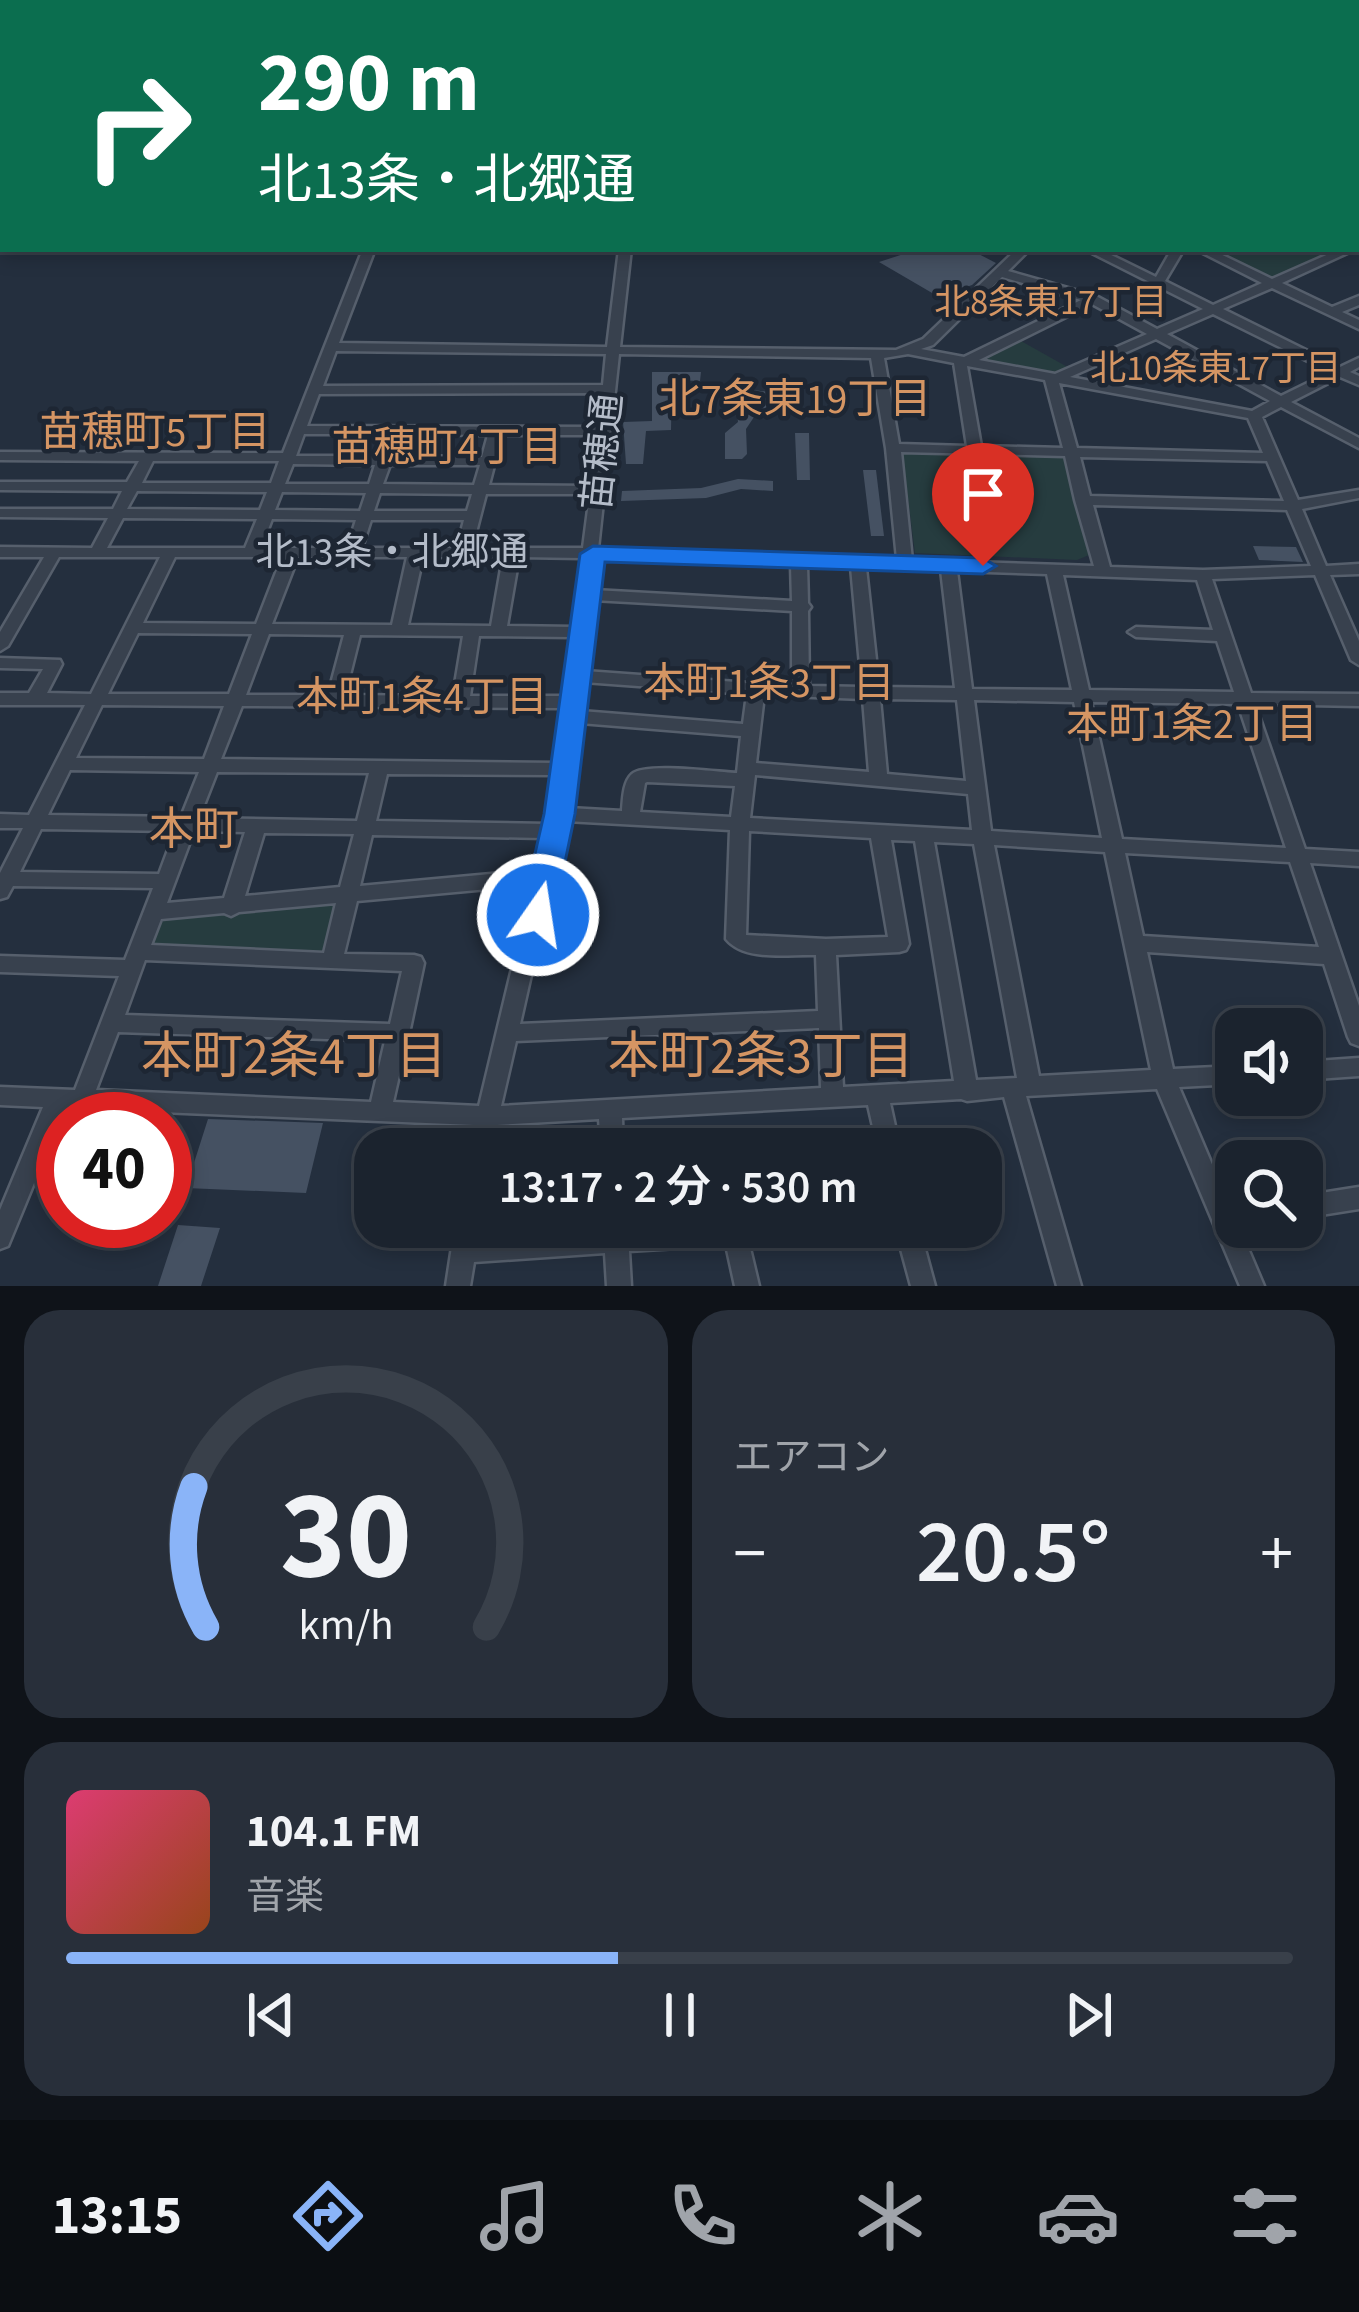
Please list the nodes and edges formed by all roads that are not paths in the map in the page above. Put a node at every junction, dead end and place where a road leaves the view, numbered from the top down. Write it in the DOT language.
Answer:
graph roads {
  1 [pos="368,252"];
  2 [pos="625,252"];
  3 [pos="1021,252"];
  4 [pos="1099,252"];
  5 [pos="1140,252"];
  6 [pos="1176,252"];
  7 [pos="1207,252"];
  8 [pos="1343,252"];
  9 [pos="1122,260"];
  10 [pos="1003,273"];
  11 [pos="1160,279"];
  12 [pos="1272,283"];
  13 [pos="1092,299"];
  14 [pos="1359,300"];
  15 [pos="1216,308"];
  16 [pos="1333,312"];
  17 [pos="1359,325"];
  18 [pos="1157,334"];
  19 [pos="332,347"];
  20 [pos="614,349"];
  21 [pos="910,351"];
  22 [pos="877,356"];
  23 [pos="1359,362"];
  24 [pos="959,364"];
  25 [pos="1340,372"];
  26 [pos="1052,380"];
  27 [pos="1359,381"];
  28 [pos="608,389"];
  29 [pos="316,391"];
  30 [pos="1281,401"];
  31 [pos="1254,415"];
  32 [pos="301,430"];
  33 [pos="394,431"];
  34 [pos="496,431"];
  35 [pos="604,431"];
  36 [pos="1359,444"];
  37 [pos="893,448"];
  38 [pos="975,450"];
  39 [pos="1070,451"];
  40 [pos="0,456"];
  41 [pos="148,457"];
  42 [pos="1273,457"];
  43 [pos="288,458"];
  44 [pos="385,460"];
  45 [pos="488,461"];
  46 [pos="0,486"];
  47 [pos="130,486"];
  48 [pos="278,487"];
  49 [pos="374,487"];
  50 [pos="481,488"];
  51 [pos="598,490"];
  52 [pos="1359,494"];
  53 [pos="1082,500"];
  54 [pos="1292,506"];
  55 [pos="0,513"];
  56 [pos="114,514"];
  57 [pos="267,515"];
  58 [pos="364,515"];
  59 [pos="472,516"];
  60 [pos="0,552"];
  61 [pos="54,552"];
  62 [pos="97,552"];
  63 [pos="170,552"];
  64 [pos="292,552"];
  65 [pos="353,552"];
  66 [pos="251,553"];
  67 [pos="416,553"];
  68 [pos="463,553"];
  69 [pos="512,553"];
  70 [pos="593,554"];
  71 [pos="799,560"];
  72 [pos="858,562"];
  73 [pos="904,562"];
  74 [pos="948,565"];
  75 [pos="1054,568"];
  76 [pos="1359,569"];
  77 [pos="1103,570"];
  78 [pos="1203,574"];
  79 [pos="1322,574"];
  80 [pos="588,595"];
  81 [pos="803,607"];
  82 [pos="131,628"];
  83 [pos="261,630"];
  84 [pos="353,631"];
  85 [pos="399,631"];
  86 [pos="472,632"];
  87 [pos="498,632"];
  88 [pos="583,632"];
  89 [pos="1136,632"];
  90 [pos="1225,636"];
  91 [pos="2,641"];
  92 [pos="1358,657"];
  93 [pos="0,663"];
  94 [pos="577,676"];
  95 [pos="756,687"];
  96 [pos="801,692"];
  97 [pos="870,694"];
  98 [pos="964,695"];
  99 [pos="1084,697"];
  100 [pos="0,699"];
  101 [pos="35,699"];
  102 [pos="1248,699"];
  103 [pos="94,700"];
  104 [pos="1359,700"];
  105 [pos="234,701"];
  106 [pos="335,701"];
  107 [pos="460,702"];
  108 [pos="573,709"];
  109 [pos="752,731"];
  110 [pos="64,764"];
  111 [pos="210,766"];
  112 [pos="380,767"];
  113 [pos="565,769"];
  114 [pos="745,774"];
  115 [pos="879,780"];
  116 [pos="977,788"];
  117 [pos="631,816"];
  118 [pos="0,820"];
  119 [pos="36,821"];
  120 [pos="558,822"];
  121 [pos="740,822"];
  122 [pos="187,826"];
  123 [pos="256,828"];
  124 [pos="365,830"];
  125 [pos="880,832"];
  126 [pos="924,836"];
  127 [pos="983,840"];
  128 [pos="1116,848"];
  129 [pos="1298,859"];
  130 [pos="1359,859"];
  131 [pos="548,876"];
  132 [pos="165,881"];
  133 [pos="3,886"];
  134 [pos="348,898"];
  135 [pos="231,908"];
  136 [pos="154,911"];
  137 [pos="1136,943"];
  138 [pos="826,947"];
  139 [pos="1332,956"];
  140 [pos="135,960"];
  141 [pos="332,962"];
  142 [pos="0,964"];
  143 [pos="829,1019"];
  144 [pos="112,1024"];
  145 [pos="401,1033"];
  146 [pos="508,1034"];
  147 [pos="1359,1037"];
  148 [pos="1359,1067"];
  149 [pos="1323,1070"];
  150 [pos="1215,1076"];
  151 [pos="1164,1079"];
  152 [pos="1022,1088"];
  153 [pos="74,1092"];
  154 [pos="967,1092"];
  155 [pos="876,1094"];
  156 [pos="0,1096"];
  157 [pos="832,1096"];
  158 [pos="36,1098"];
  159 [pos="192,1104"];
  160 [pos="610,1108"];
  161 [pos="380,1112"];
  162 [pos="488,1116"];
  163 [pos="485,1128"];
  164 [pos="611,1128"];
  165 [pos="884,1128"];
  166 [pos="36,1167"];
  167 [pos="1215,1187"];
  168 [pos="1359,1198"];
  169 [pos="1323,1204"];
  170 [pos="0,1238"];
  171 [pos="464,1248"];
  172 [pos="617,1248"];
  173 [pos="738,1248"];
  174 [pos="913,1248"];
  175 [pos="1240,1248"];
  176 [pos="458,1286"];
  177 [pos="619,1286"];
  178 [pos="747,1286"];
  179 [pos="923,1286"];
  180 [pos="1069,1286"];
  181 [pos="1252,1286"];
  1 -- 19 [label="street"];
  2 -- 20 [label="street, 苗穂通"];
  3 -- 10 [label="street"];
  4 -- 9 [label="street"];
  5 -- 9 [label="street"];
  6 -- 11 [label="street"];
  7 -- 12 [label="street"];
  8 -- 12 [label="street"];
  9 -- 11 [label="street"];
  10 -- 13 [label="street"];
  10 -- 21 [label="street"];
  11 -- 15 [label="street"];
  12 -- 15 [label="street"];
  12 -- 16 [label="street"];
  13 -- 18 [label="street"];
  13 -- 24 [label="street"];
  14 -- 16 [label="street"];
  15 -- 18 [label="street"];
  15 -- 25 [label="street"];
  16 -- 17 [label="street"];
  18 -- 26 [label="street"];
  18 -- 30 [label="street"];
  19 -- 20 [label="street"];
  19 -- 29 [label="street"];
  20 -- 22 [label="street"];
  20 -- 28 [label="street, 苗穂通"];
  21 -- 22 [label="street"];
  21 -- 24 [label="street"];
  22 -- 37 [label="street"];
  23 -- 25 [label="street"];
  24 -- 26 [label="street"];
  24 -- 38 [label="street"];
  25 -- 27 [label="street"];
  25 -- 30 [label="street"];
  26 -- 31 [label="street"];
  26 -- 39 [label="street"];
  28 -- 29 [label="street"];
  28 -- 35 [label="street, 苗穂通"];
  29 -- 32 [label="street"];
  30 -- 31 [label="street"];
  30 -- 36 [label="street"];
  31 -- 42 [label="street"];
  32 -- 33 [label="street"];
  32 -- 43 [label="street"];
  33 -- 34 [label="street"];
  33 -- 44 [label="street"];
  34 -- 35 [label="street"];
  34 -- 45 [label="street"];
  35 -- 51 [label="street, 苗穂通"];
  37 -- 38 [label="street"];
  37 -- 73 [label="street"];
  38 -- 39 [label="street"];
  39 -- 42 [label="street"];
  39 -- 53 [label="street"];
  40 -- 41 [label="street"];
  41 -- 43 [label="street"];
  41 -- 47 [label="street"];
  42 -- 54 [label="street"];
  43 -- 44 [label="street"];
  43 -- 48 [label="street"];
  44 -- 45 [label="street"];
  44 -- 49 [label="street"];
  45 -- 50 [label="street"];
  46 -- 47 [label="street"];
  47 -- 48 [label="street"];
  47 -- 56 [label="street"];
  48 -- 49 [label="street"];
  48 -- 57 [label="street"];
  49 -- 50 [label="street"];
  49 -- 58 [label="street"];
  50 -- 51 [label="street"];
  50 -- 59 [label="street"];
  51 -- 70 [label="street, 苗穂通"];
  52 -- 54 [label="street"];
  53 -- 54 [label="street"];
  53 -- 77 [label="street"];
  54 -- 79 [label="street"];
  55 -- 56 [label="street"];
  56 -- 57 [label="street"];
  56 -- 62 [label="street"];
  57 -- 58 [label="street"];
  57 -- 66 [label="street"];
  58 -- 59 [label="street"];
  58 -- 65 [label="street"];
  59 -- 68 [label="street"];
  60 -- 61 [label="street, 北13条・北郷通"];
  61 -- 62 [label="street, 北13条・北郷通"];
  61 -- 91 [label="street"];
  62 -- 63 [label="street, 北13条・北郷通"];
  63 -- 66 [label="street, 北13条・北郷通"];
  63 -- 82 [label="street"];
  64 -- 65 [label="street, 北13条・北郷通"];
  64 -- 66 [label="street, 北13条・北郷通"];
  64 -- 83 [label="street"];
  65 -- 67 [label="street, 北13条・北郷通"];
  67 -- 68 [label="street, 北13条・北郷通"];
  67 -- 85 [label="street"];
  68 -- 69 [label="street, 北13条・北郷通"];
  69 -- 70 [label="street, 北13条・北郷通"];
  69 -- 87 [label="street"];
  70 -- 71 [label="street, 北13条・北郷通"];
  70 -- 80 [label="street, 苗穂通"];
  71 -- 72 [label="street, 北13条・北郷通"];
  71 -- 81 [label="street"];
  72 -- 73 [label="street, 北13条・北郷通"];
  72 -- 97 [label="street"];
  73 -- 74 [label="street, 北13条・北郷通"];
  74 -- 75 [label="street, 北13条・北郷通"];
  74 -- 98 [label="street"];
  75 -- 77 [label="street, 北13条・北郷通"];
  75 -- 99 [label="street"];
  76 -- 79 [label="street, 北13条・北郷通"];
  77 -- 78 [label="street, 北13条・北郷通"];
  78 -- 79 [label="street, 北13条・北郷通"];
  78 -- 90 [label="street"];
  79 -- 92 [label="street"];
  80 -- 81 [label="street"];
  80 -- 88 [label="street, 苗穂通"];
  81 -- 96 [label="street"];
  82 -- 83 [label="street"];
  82 -- 103 [label="street"];
  83 -- 84 [label="street"];
  83 -- 105 [label="street"];
  84 -- 85 [label="street"];
  84 -- 106 [label="street"];
  85 -- 86 [label="street"];
  86 -- 87 [label="street"];
  86 -- 107 [label="street"];
  87 -- 88 [label="street"];
  88 -- 94 [label="street, 苗穂通"];
  89 -- 90 [label="street"];
  90 -- 102 [label="street"];
  93 -- 101 [label="street"];
  94 -- 95 [label="street"];
  94 -- 108 [label="street, 苗穂通"];
  95 -- 96 [label="street"];
  95 -- 109 [label="street"];
  96 -- 97 [label="street"];
  97 -- 98 [label="street"];
  97 -- 115 [label="street"];
  98 -- 99 [label="street"];
  98 -- 116 [label="street"];
  99 -- 102 [label="street"];
  99 -- 128 [label="street"];
  100 -- 101 [label="street"];
  101 -- 103 [label="street"];
  102 -- 104 [label="street"];
  102 -- 129 [label="street"];
  103 -- 105 [label="street"];
  103 -- 110 [label="street"];
  105 -- 106 [label="street"];
  105 -- 111 [label="street"];
  106 -- 107 [label="street"];
  107 -- 108 [label="street"];
  108 -- 109 [label="street"];
  108 -- 113 [label="street, 苗穂通"];
  109 -- 114 [label="street"];
  110 -- 111 [label="street"];
  110 -- 119 [label="street"];
  111 -- 112 [label="street"];
  111 -- 122 [label="street"];
  112 -- 113 [label="street"];
  112 -- 124 [label="street"];
  113 -- 120 [label="street, 苗穂通"];
  114 -- 115 [label="street"];
  114 -- 117 [label="street"];
  114 -- 121 [label="street"];
  115 -- 116 [label="street"];
  116 -- 127 [label="street"];
  117 -- 120 [label="street"];
  117 -- 121 [label="street"];
  118 -- 119 [label="street"];
  119 -- 122 [label="street"];
  119 -- 133 [label="street"];
  120 -- 124 [label="street"];
  120 -- 131 [label="street, 苗穂通"];
  121 -- 125 [label="street"];
  121 -- 138 [label="street"];
  122 -- 123 [label="street"];
  122 -- 132 [label="street"];
  123 -- 124 [label="street"];
  123 -- 135 [label="street"];
  124 -- 134 [label="street"];
  125 -- 126 [label="street"];
  125 -- 138 [label="street"];
  126 -- 127 [label="street"];
  126 -- 154 [label="street"];
  127 -- 128 [label="street"];
  127 -- 152 [label="street"];
  128 -- 129 [label="street"];
  128 -- 137 [label="street"];
  129 -- 130 [label="street"];
  129 -- 139 [label="street"];
  131 -- 134 [label="street"];
  131 -- 146 [label="street, 苗穂通"];
  132 -- 133 [label="street"];
  132 -- 136 [label="street"];
  134 -- 135 [label="street"];
  134 -- 141 [label="street"];
  135 -- 136 [label="street"];
  136 -- 140 [label="street"];
  137 -- 139 [label="street"];
  137 -- 151 [label="street"];
  138 -- 143 [label="street"];
  139 -- 147 [label="street"];
  140 -- 141 [label="street"];
  140 -- 142 [label="street"];
  140 -- 144 [label="street"];
  141 -- 145 [label="street"];
  143 -- 146 [label="street"];
  143 -- 157 [label="street"];
  144 -- 145 [label="street"];
  144 -- 153 [label="street"];
  145 -- 161 [label="street"];
  146 -- 162 [label="street, 苗穂通"];
  148 -- 149 [label="street"];
  150 -- 151 [label="street"];
  151 -- 152 [label="street"];
  151 -- 167 [label="street"];
  152 -- 154 [label="street"];
  152 -- 180 [label="street"];
  154 -- 155 [label="street"];
  155 -- 157 [label="street"];
  155 -- 165 [label="street"];
  156 -- 158 [label="street"];
  157 -- 160 [label="street"];
  159 -- 161 [label="street"];
  160 -- 162 [label="street"];
  160 -- 164 [label="street"];
  161 -- 162 [label="street"];
  162 -- 163 [label="street, 苗穂通"];
  166 -- 170 [label="street"];
  168 -- 169 [label="street"];
  171 -- 176 [label="street"];
  172 -- 177 [label="street"];
  173 -- 178 [label="street"];
  174 -- 179 [label="street"];
  175 -- 181 [label="street"];
}
